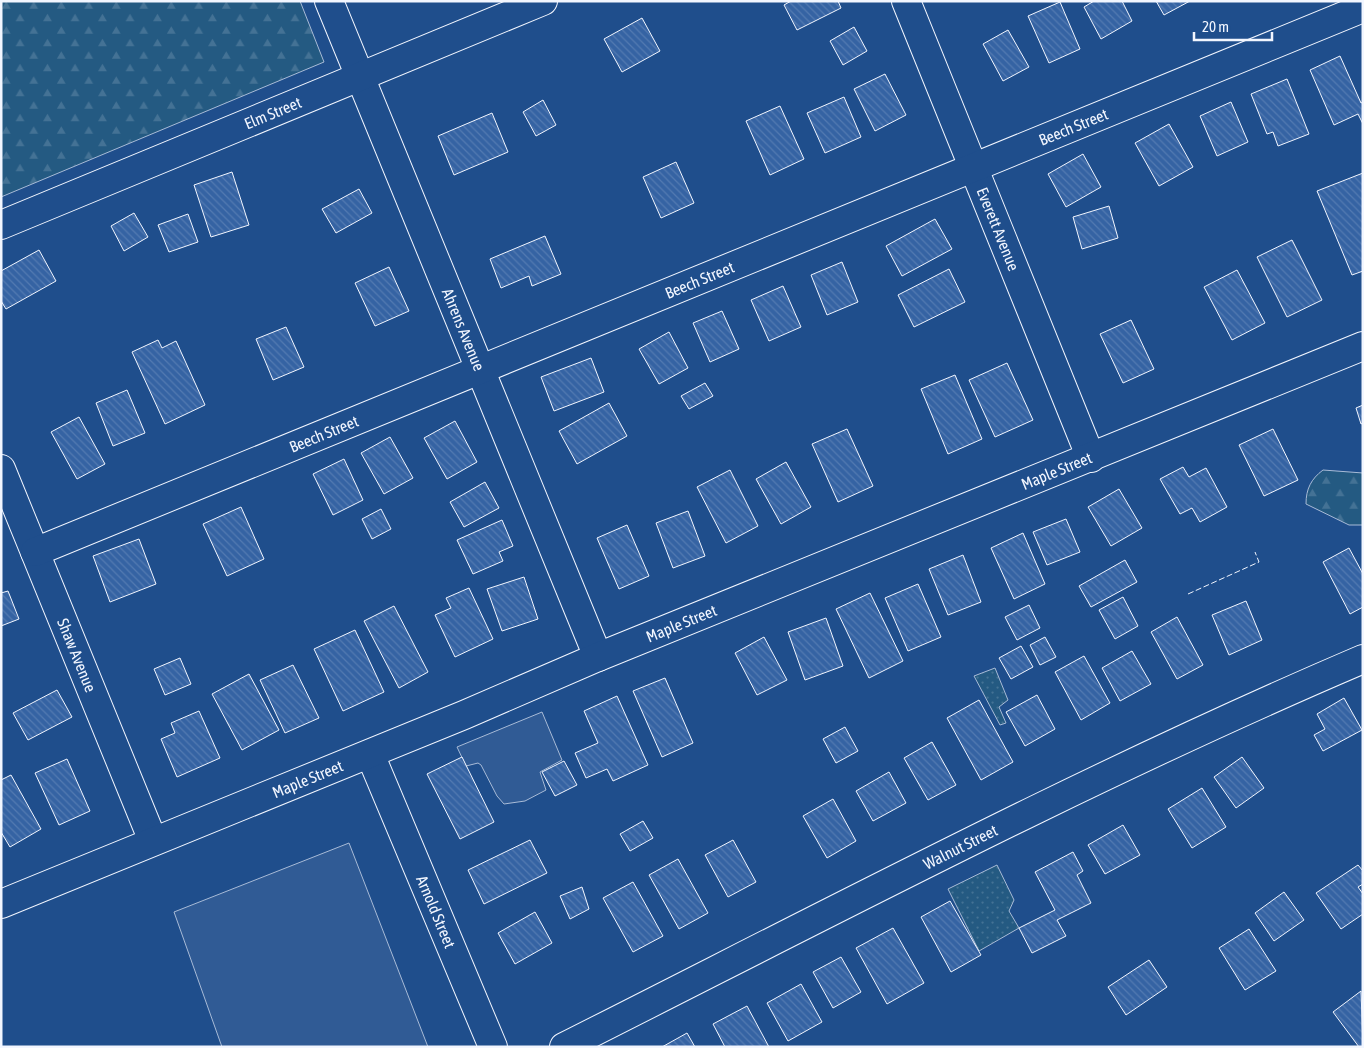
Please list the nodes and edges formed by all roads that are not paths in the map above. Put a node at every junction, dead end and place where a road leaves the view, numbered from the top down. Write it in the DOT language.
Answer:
graph roads {
  1 [pos="330,1"];
  2 [pos="543,1"];
  3 [pos="906,1"];
  4 [pos="1350,8"];
  5 [pos="360,76"];
  6 [pos="972,168"];
  7 [pos="1,225"];
  8 [pos="1363,346"];
  9 [pos="480,370"];
  10 [pos="1091,458"];
  11 [pos="1,469"];
  12 [pos="34,552"];
  13 [pos="598,657"];
  14 [pos="1363,659"];
  15 [pos="375,765"];
  16 [pos="153,841"];
  17 [pos="1,904"];
  18 [pos="493,1047"];
  19 [pos="564,1047"];
  1 -- 5 [label="street, Ahrens Avenue"];
  2 -- 5 [label="street, Elm Street"];
  3 -- 6 [label="street, Everett Avenue"];
  4 -- 6 [label="street, Beech Street"];
  5 -- 7 [label="street, Elm Street"];
  5 -- 9 [label="street, Ahrens Avenue"];
  6 -- 9 [label="street, Beech Street"];
  6 -- 10 [label="street, Everett Avenue"];
  8 -- 10 [label="street, Maple Street"];
  9 -- 12 [label="street, Beech Street"];
  9 -- 13 [label="street, Ahrens Avenue"];
  10 -- 13 [label="street, Maple Street"];
  11 -- 12 [label="street, Shaw Avenue"];
  12 -- 16 [label="street, Shaw Avenue"];
  13 -- 15 [label="street, Maple Street"];
  14 -- 19 [label="street, Walnut Street"];
  15 -- 16 [label="street, Maple Street"];
  15 -- 18 [label="street, Arnold Street"];
  16 -- 17 [label="street, Maple Street"];
}
